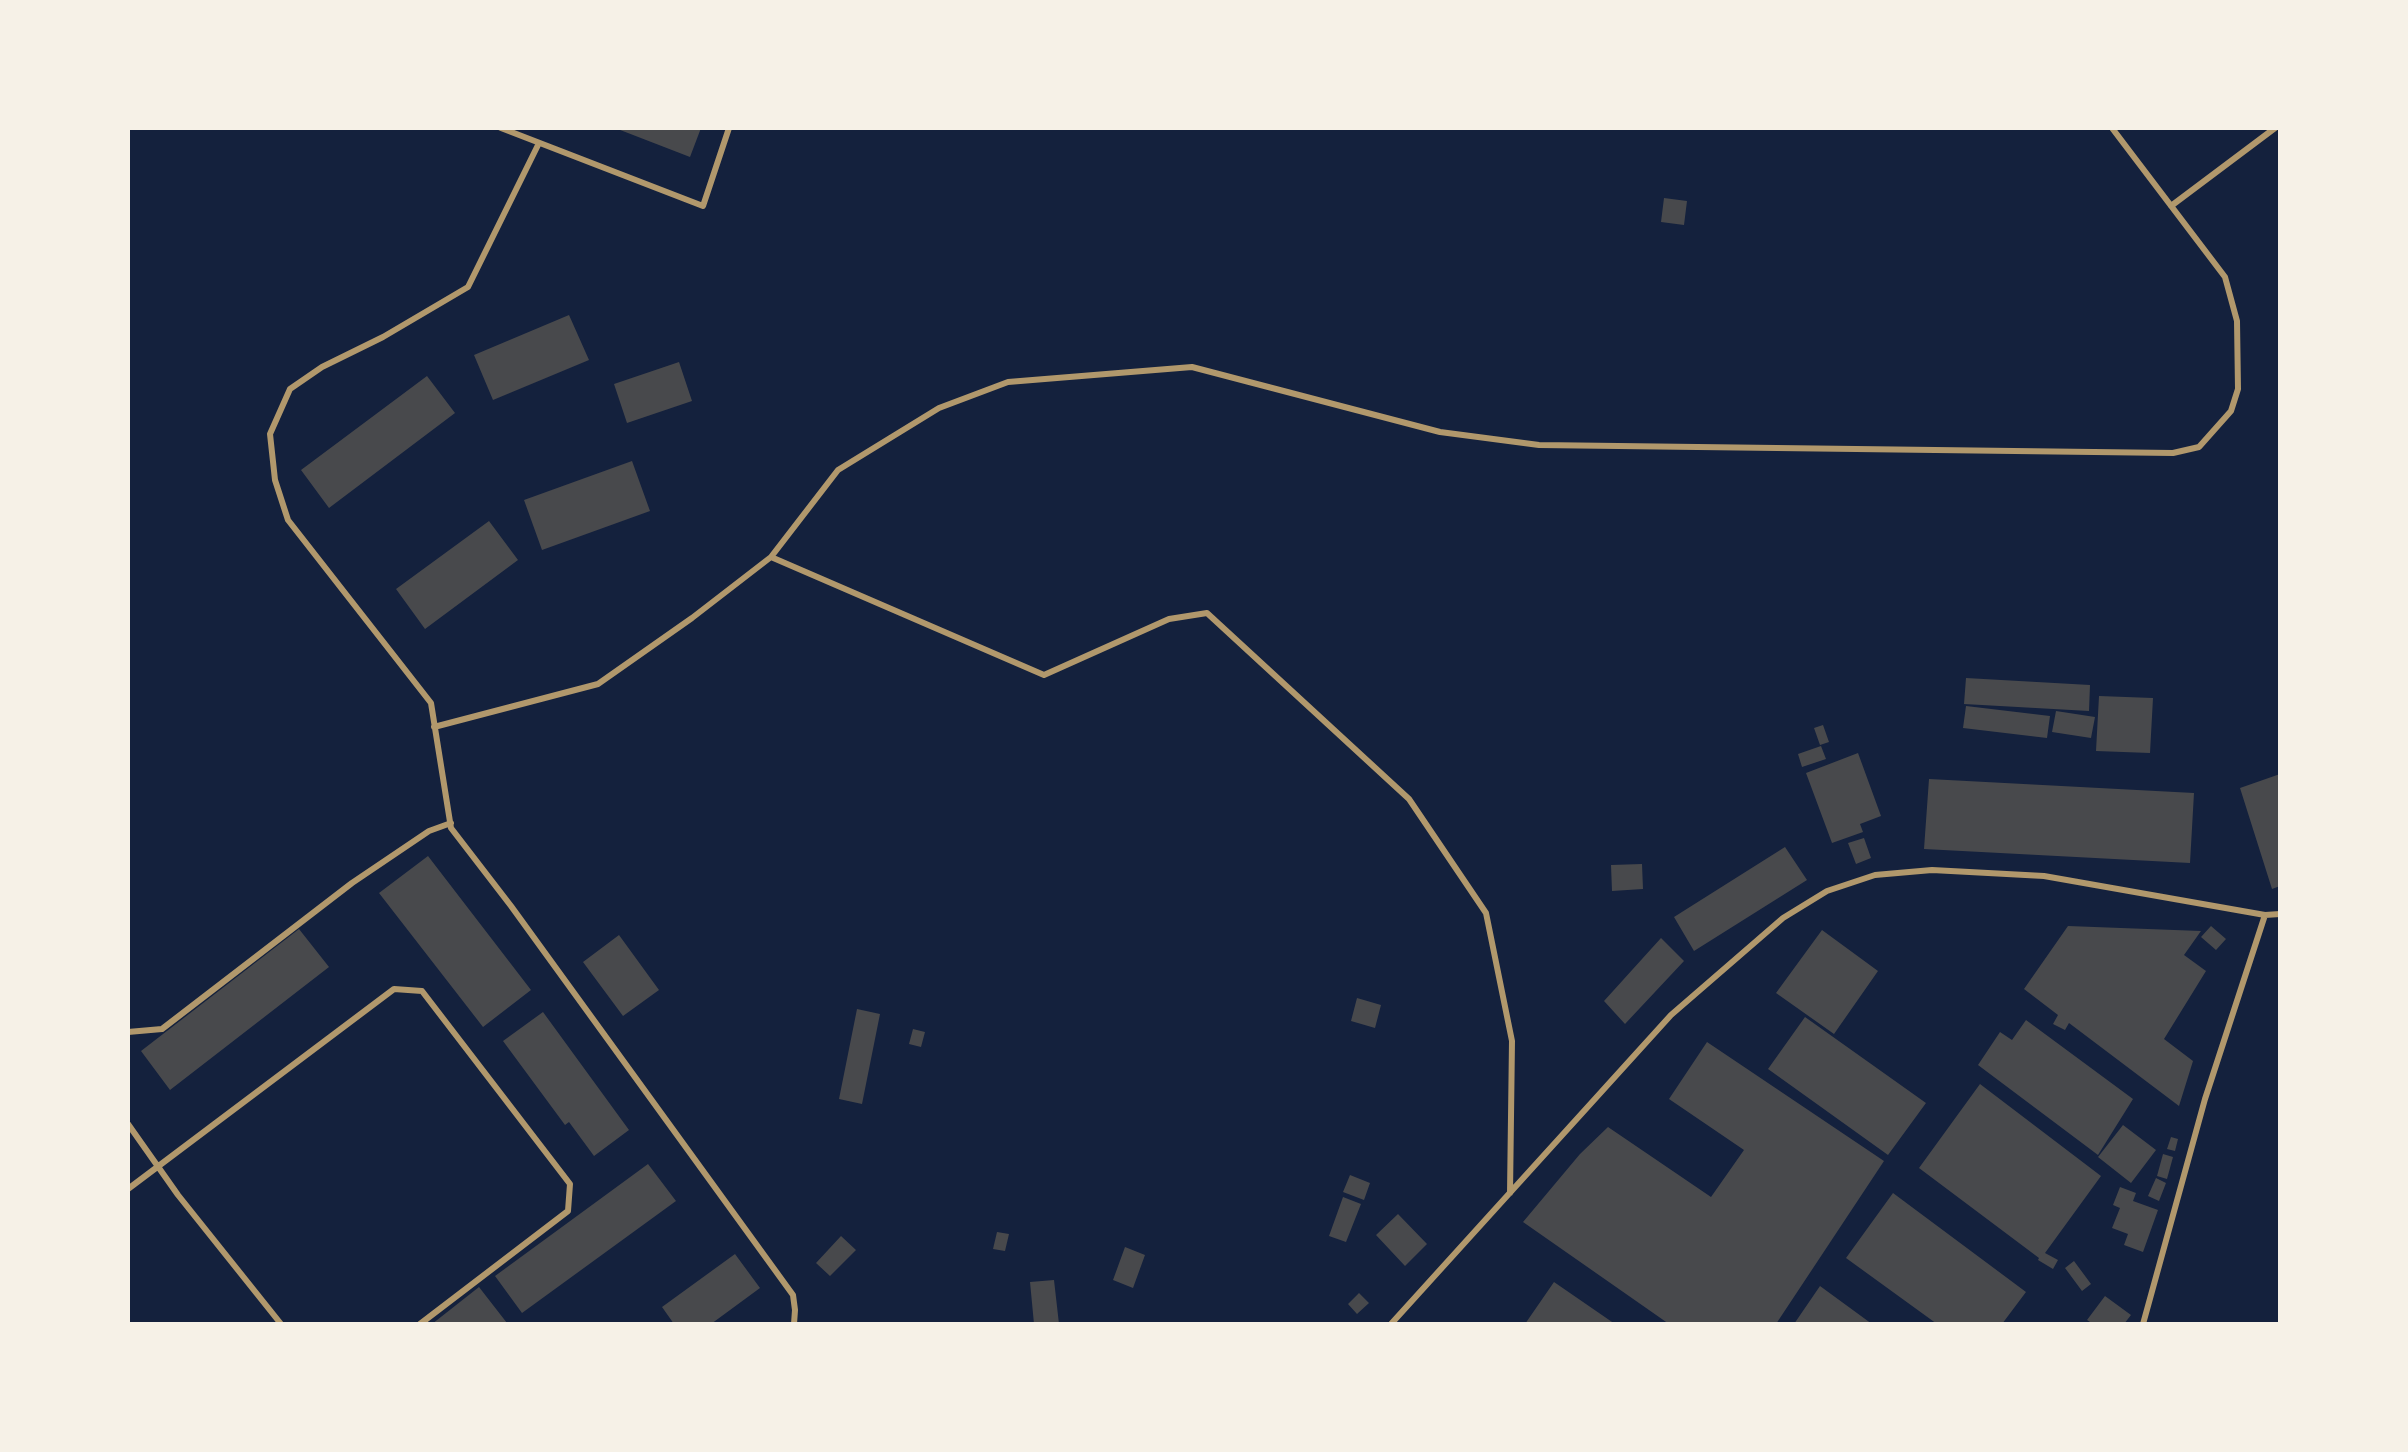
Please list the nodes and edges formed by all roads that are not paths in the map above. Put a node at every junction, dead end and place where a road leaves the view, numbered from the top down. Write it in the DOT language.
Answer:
graph roads {
  1 [pos="501,128"];
  2 [pos="729,128"];
  3 [pos="2112,128"];
  4 [pos="2275,128"];
  5 [pos="539,143"];
  6 [pos="2171,206"];
  7 [pos="771,557"];
  8 [pos="434,727"];
  9 [pos="451,823"];
  10 [pos="2280,914"];
  11 [pos="2265,915"];
  12 [pos="128,1032"];
  13 [pos="128,1124"];
  14 [pos="158,1167"];
  15 [pos="128,1189"];
  16 [pos="1510,1193"];
  17 [pos="281,1324"];
  18 [pos="420,1324"];
  19 [pos="794,1324"];
  20 [pos="1391,1324"];
  21 [pos="2143,1324"];
  1 -- 5 [label="lane"];
  2 -- 5 [label="lane"];
  3 -- 6 [label="lane"];
  4 -- 6 [label="lane"];
  5 -- 8 [label="lane"];
  6 -- 7 [label="lane"];
  7 -- 8 [label="lane"];
  7 -- 16 [label="lane"];
  8 -- 9 [label="lane"];
  9 -- 12 [label="lane"];
  9 -- 19 [label="lane"];
  10 -- 11 [label="lane"];
  11 -- 16 [label="lane"];
  11 -- 21 [label="lane"];
  13 -- 14 [label="lane"];
  14 -- 15 [label="lane"];
  14 -- 17 [label="lane"];
  14 -- 18 [label="lane"];
  16 -- 20 [label="lane"];
}
